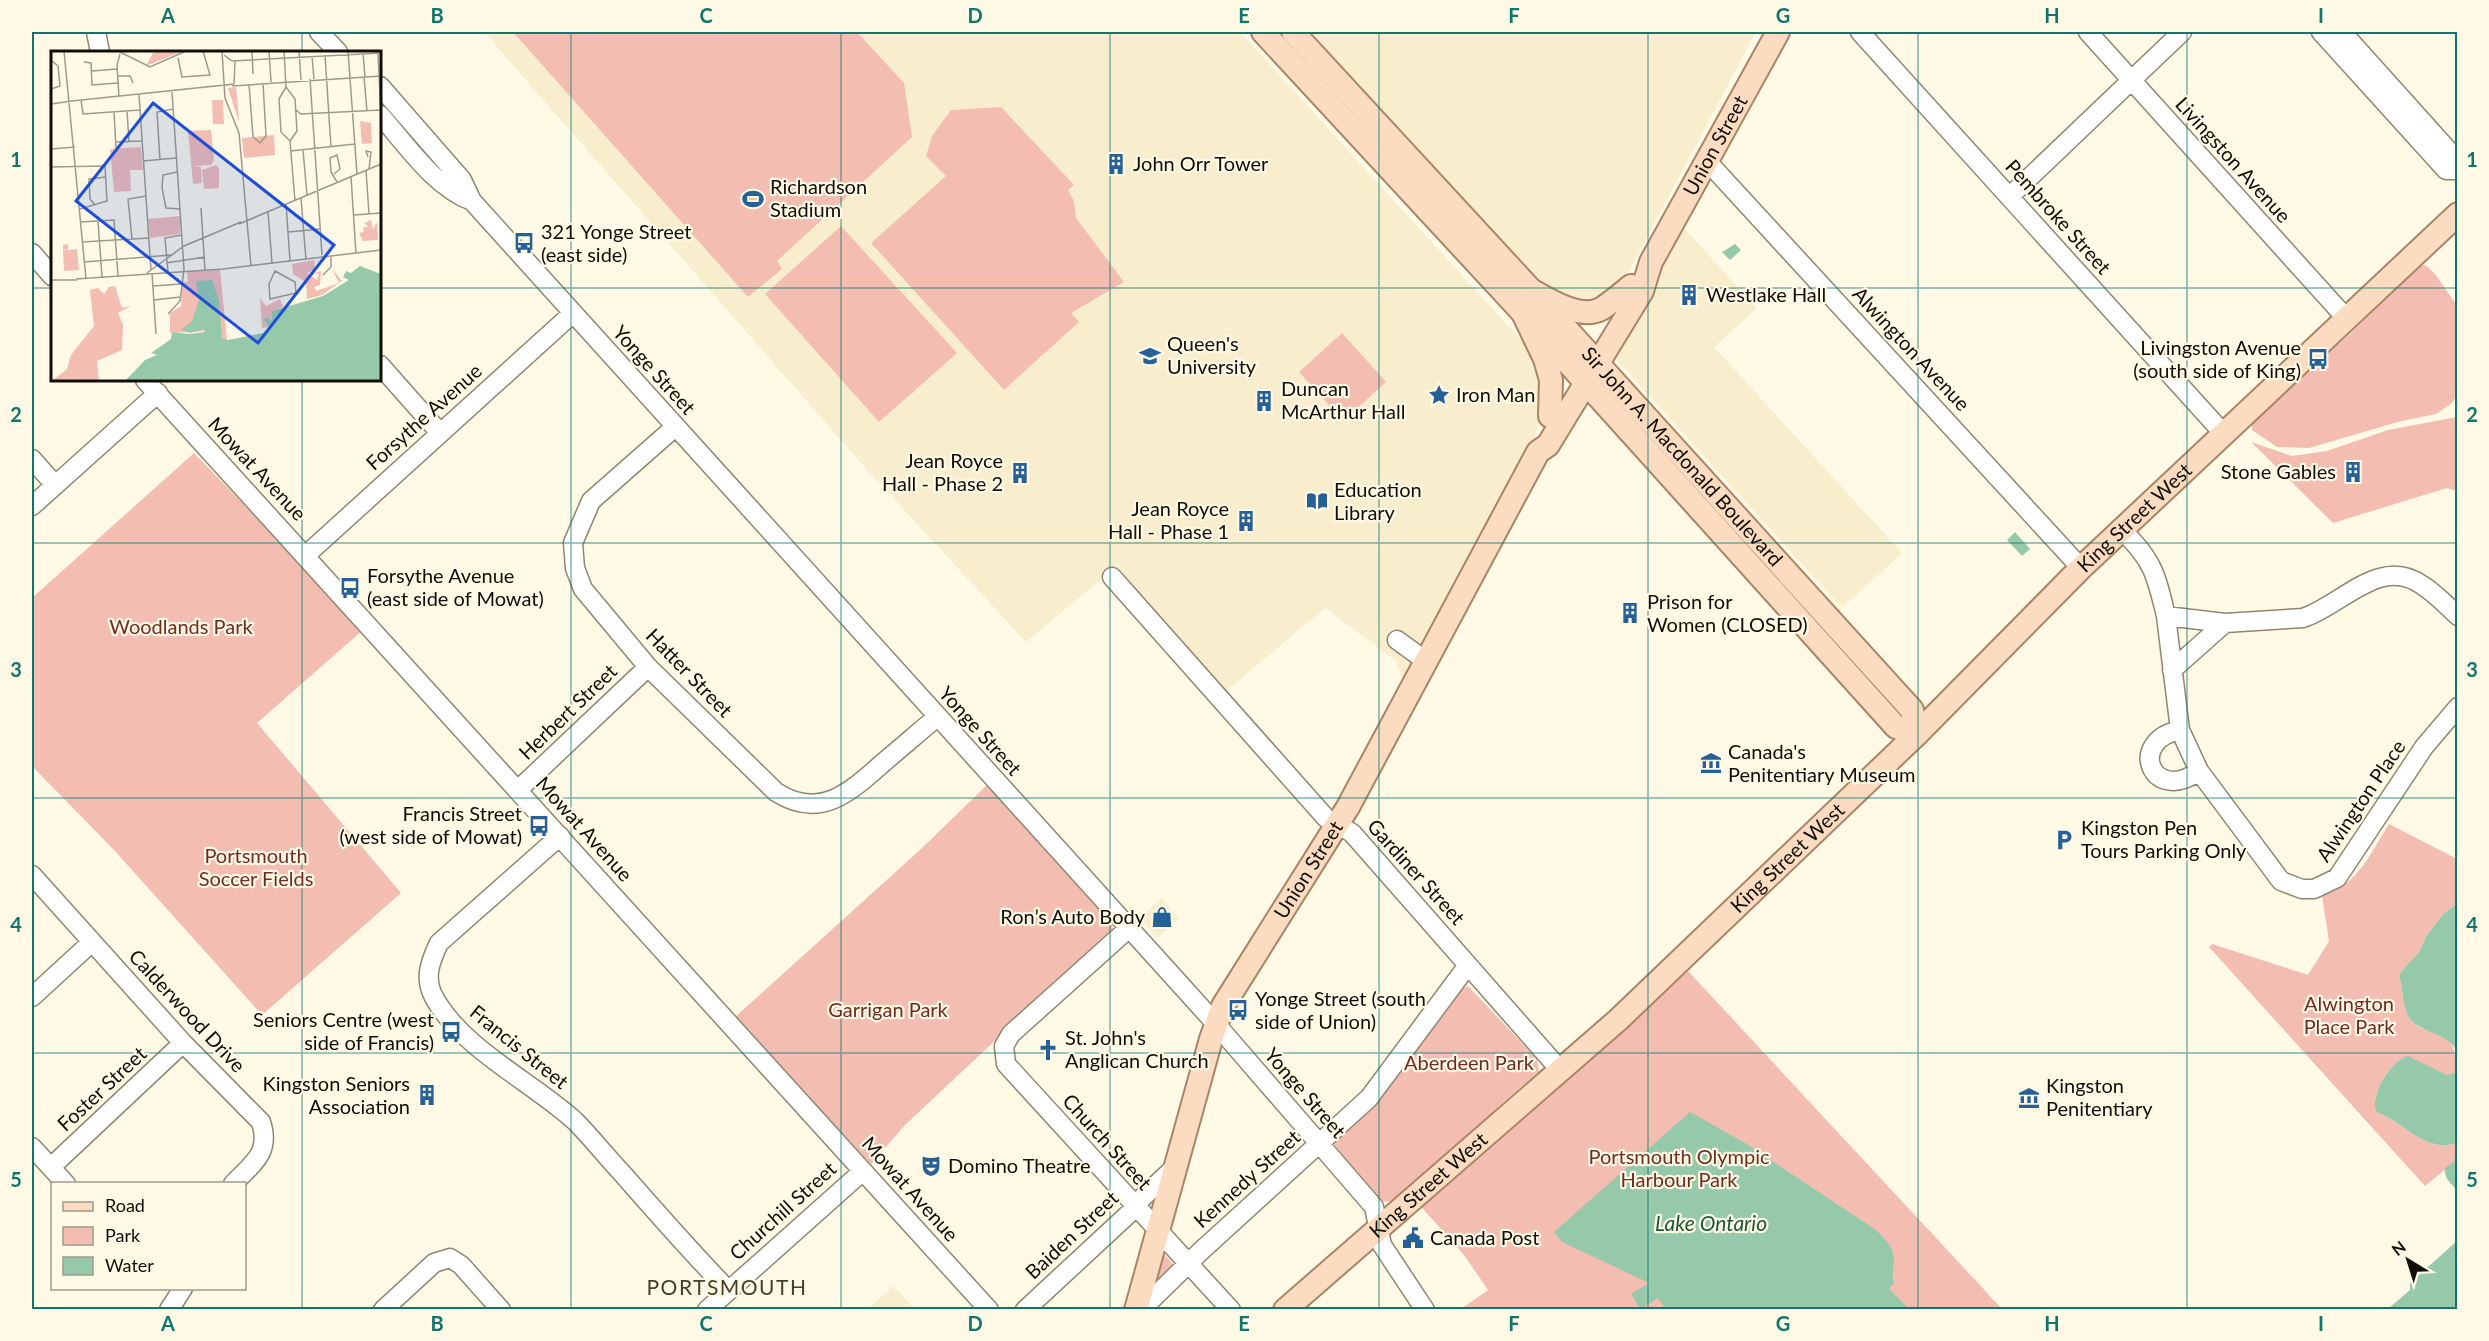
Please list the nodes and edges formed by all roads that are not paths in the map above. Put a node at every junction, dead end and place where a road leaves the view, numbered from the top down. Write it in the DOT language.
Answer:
graph roads {
  1 [pos="96,32"];
  2 [pos="319,32"];
  3 [pos="1263,32"];
  4 [pos="1293,32"];
  5 [pos="1778,32"];
  6 [pos="1860,32"];
  7 [pos="2088,32"];
  8 [pos="2182,32"];
  9 [pos="2321,32"];
  10 [pos="2342,32"];
  11 [pos="100,51"];
  12 [pos="337,51"];
  13 [pos="2131,80"];
  14 [pos="381,87"];
  15 [pos="381,116"];
  16 [pos="1707,161"];
  17 [pos="2457,170"];
  18 [pos="2009,197"];
  19 [pos="472,201"];
  20 [pos="2457,214"];
  21 [pos="32,253"];
  22 [pos="1652,262"];
  23 [pos="51,275"];
  24 [pos="1631,286"];
  25 [pos="1531,290"];
  26 [pos="1523,313"];
  27 [pos="572,314"];
  28 [pos="2346,318"];
  29 [pos="1593,358"];
  30 [pos="381,366"];
  31 [pos="1581,377"];
  32 [pos="146,381"];
  33 [pos="158,393"];
  34 [pos="1550,416"];
  35 [pos="675,427"];
  36 [pos="440,433"];
  37 [pos="2223,433"];
  38 [pos="1538,452"];
  39 [pos="32,459"];
  40 [pos="55,485"];
  41 [pos="32,506"];
  42 [pos="2121,530"];
  43 [pos="306,555"];
  44 [pos="2081,568"];
  45 [pos="1112,577"];
  46 [pos="2166,616"];
  47 [pos="2457,616"];
  48 [pos="2225,622"];
  49 [pos="1397,640"];
  50 [pos="1426,661"];
  51 [pos="648,667"];
  52 [pos="2172,670"];
  53 [pos="2457,707"];
  54 [pos="937,717"];
  55 [pos="2180,729"];
  56 [pos="1917,734"];
  57 [pos="2199,771"];
  58 [pos="519,789"];
  59 [pos="1338,824"];
  60 [pos="560,836"];
  61 [pos="32,874"];
  62 [pos="1128,929"];
  63 [pos="92,942"];
  64 [pos="1468,965"];
  65 [pos="32,997"];
  66 [pos="1216,1024"];
  67 [pos="183,1043"];
  68 [pos="1561,1071"];
  69 [pos="1320,1144"];
  70 [pos="32,1147"];
  71 [pos="51,1167"];
  72 [pos="1174,1168"];
  73 [pos="863,1171"];
  74 [pos="64,1182"];
  75 [pos="235,1182"];
  76 [pos="1135,1208"];
  77 [pos="1379,1227"];
  78 [pos="1158,1230"];
  79 [pos="1189,1263"];
  80 [pos="182,1290"];
  81 [pos="728,1290"];
  82 [pos="169,1310"];
  83 [pos="383,1310"];
  84 [pos="501,1310"];
  85 [pos="707,1310"];
  86 [pos="988,1310"];
  87 [pos="1025,1310"];
  88 [pos="1136,1310"];
  89 [pos="1142,1310"];
  90 [pos="1231,1310"];
  91 [pos="1285,1310"];
  92 [pos="1425,1310"];
  1 -- 11 [label="street"];
  2 -- 12 [label="street"];
  3 -- 26 [label="main road, Sir John A. Macdonald Boulevard"];
  4 -- 25 [label="main road, Sir John A. Macdonald Boulevard"];
  5 -- 16 [label="main road, Union Street"];
  6 -- 18 [label="street, Pembroke Street"];
  7 -- 13 [label="street, Livingston Avenue"];
  8 -- 13 [label="street"];
  9 -- 17 [label="street"];
  10 -- 17 [label="street"];
  13 -- 18 [label="street"];
  13 -- 28 [label="street, Livingston Avenue"];
  14 -- 19 [label="street, Yonge Street"];
  15 -- 19 [label="street, Yonge Street"];
  16 -- 22 [label="main road, Union Street"];
  16 -- 44 [label="street, Alwington Avenue"];
  18 -- 37 [label="street, Pembroke Street"];
  19 -- 27 [label="street, Yonge Street"];
  20 -- 28 [label="main road, King Street West"];
  21 -- 23 [label="street"];
  22 -- 24 [label="main road, Union Street"];
  22 -- 29 [label="main road, Union Street"];
  24 -- 25 [label="main road"];
  24 -- 29 [label="main road, Union Street"];
  25 -- 29 [label="main road, Sir John A. Macdonald Boulevard"];
  26 -- 31 [label="main road, Sir John A. Macdonald Boulevard"];
  26 -- 34 [label="main road"];
  27 -- 35 [label="street, Yonge Street"];
  27 -- 36 [label="street, Forsythe Avenue"];
  28 -- 37 [label="main road, King Street West"];
  29 -- 31 [label="main road, Union Street"];
  29 -- 56 [label="main road, Sir John A. Macdonald Boulevard"];
  30 -- 36 [label="street"];
  31 -- 34 [label="main road, Union Street"];
  31 -- 38 [label="main road, Union Street"];
  31 -- 56 [label="main road, Sir John A. Macdonald Boulevard"];
  32 -- 33 [label="street, Mowat Avenue"];
  33 -- 40 [label="street"];
  33 -- 43 [label="street, Mowat Avenue"];
  34 -- 38 [label="main road, Union Street"];
  35 -- 51 [label="street, Hatter Street"];
  35 -- 54 [label="street, Yonge Street"];
  36 -- 43 [label="street, Forsythe Avenue"];
  37 -- 42 [label="main road, King Street West"];
  38 -- 50 [label="main road, Union Street"];
  39 -- 40 [label="street"];
  40 -- 41 [label="street"];
  42 -- 44 [label="main road, King Street West"];
  42 -- 46 [label="street, Alwington Place"];
  43 -- 58 [label="street, Mowat Avenue"];
  44 -- 56 [label="main road, King Street West"];
  45 -- 59 [label="street, Gardiner Street"];
  46 -- 48 [label="street"];
  46 -- 52 [label="street, Alwington Place"];
  47 -- 48 [label="street"];
  48 -- 52 [label="street"];
  49 -- 50 [label="street"];
  50 -- 59 [label="main road, Union Street"];
  51 -- 54 [label="street, Hatter Street"];
  51 -- 58 [label="street, Herbert Street"];
  52 -- 55 [label="street, Alwington Place"];
  53 -- 57 [label="street, Alwington Place"];
  54 -- 62 [label="street, Yonge Street"];
  55 -- 57 [label="street, Alwington Place"];
  55 -- 57 [label="street"];
  56 -- 68 [label="main road, King Street West"];
  58 -- 60 [label="street, Mowat Avenue"];
  59 -- 64 [label="street, Gardiner Street"];
  59 -- 66 [label="main road, Union Street"];
  60 -- 73 [label="street, Mowat Avenue"];
  60 -- 81 [label="street, Francis Street"];
  61 -- 63 [label="street, Calderwood Drive"];
  62 -- 66 [label="street, Yonge Street"];
  62 -- 76 [label="street, Church Street"];
  63 -- 65 [label="street"];
  63 -- 67 [label="street, Calderwood Drive"];
  64 -- 68 [label="street, Gardiner Street"];
  64 -- 69 [label="street, Kennedy Street"];
  66 -- 69 [label="street, Yonge Street"];
  66 -- 72 [label="main road, Union Street"];
  67 -- 71 [label="street, Foster Street"];
  67 -- 75 [label="street, Calderwood Drive"];
  68 -- 77 [label="main road, King Street West"];
  69 -- 77 [label="street, Yonge Street"];
  69 -- 79 [label="street, Kennedy Street"];
  70 -- 71 [label="street"];
  71 -- 74 [label="street"];
  72 -- 76 [label="street, Baiden Street"];
  72 -- 78 [label="main road, Union Street"];
  73 -- 81 [label="street, Churchill Street"];
  73 -- 86 [label="street, Mowat Avenue"];
  76 -- 78 [label="street, Church Street"];
  76 -- 87 [label="street, Baiden Street"];
  77 -- 91 [label="main road, King Street West"];
  77 -- 92 [label="street, Yonge Street"];
  78 -- 79 [label="street, Church Street"];
  78 -- 88 [label="main road, Union Street"];
  79 -- 89 [label="street, Kennedy Street"];
  79 -- 90 [label="street, Church Street"];
  80 -- 82 [label="street"];
  81 -- 85 [label="street, Churchill Street"];
  83 -- 84 [label="street"];
}
